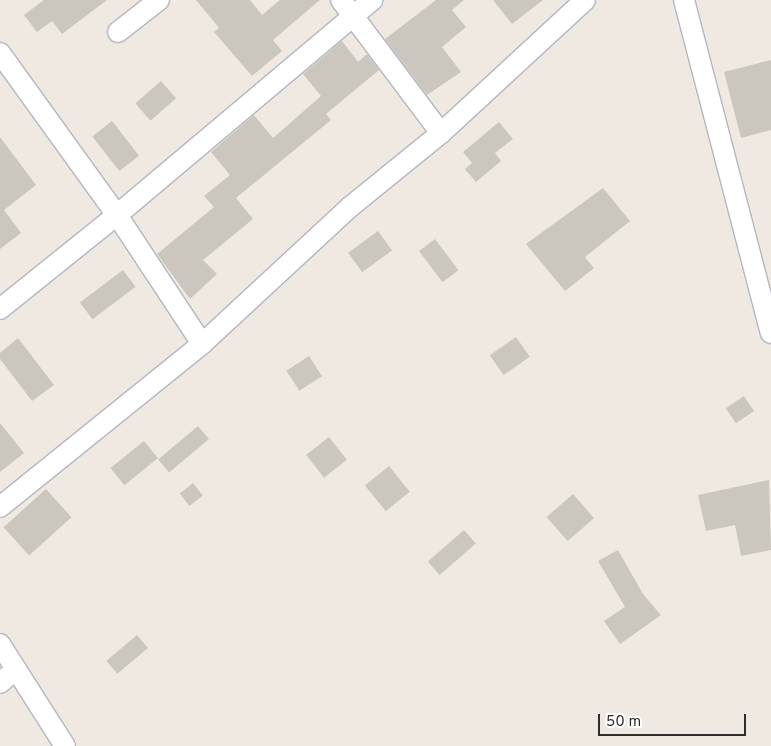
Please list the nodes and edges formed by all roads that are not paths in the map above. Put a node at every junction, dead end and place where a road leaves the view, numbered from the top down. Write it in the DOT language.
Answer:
graph roads {
  1 [pos="160,0"];
  2 [pos="372,0"];
  3 [pos="585,0"];
  4 [pos="684,0"];
  5 [pos="346,8"];
  6 [pos="118,32"];
  7 [pos="0,53"];
  8 [pos="441,133"];
  9 [pos="118,215"];
  10 [pos="0,309"];
  11 [pos="771,333"];
  12 [pos="202,344"];
  13 [pos="0,507"];
  14 [pos="0,644"];
  15 [pos="16,669"];
  16 [pos="0,683"];
  17 [pos="65,746"];
  1 -- 6 [label="street"];
  2 -- 5 [label="street"];
  3 -- 8 [label="street"];
  4 -- 11 [label="street"];
  5 -- 8 [label="street"];
  5 -- 9 [label="street"];
  7 -- 9 [label="street"];
  8 -- 12 [label="street"];
  9 -- 10 [label="street"];
  9 -- 12 [label="street"];
  12 -- 13 [label="street"];
  14 -- 15 [label="street"];
  15 -- 16 [label="street"];
  15 -- 17 [label="street"];
}
